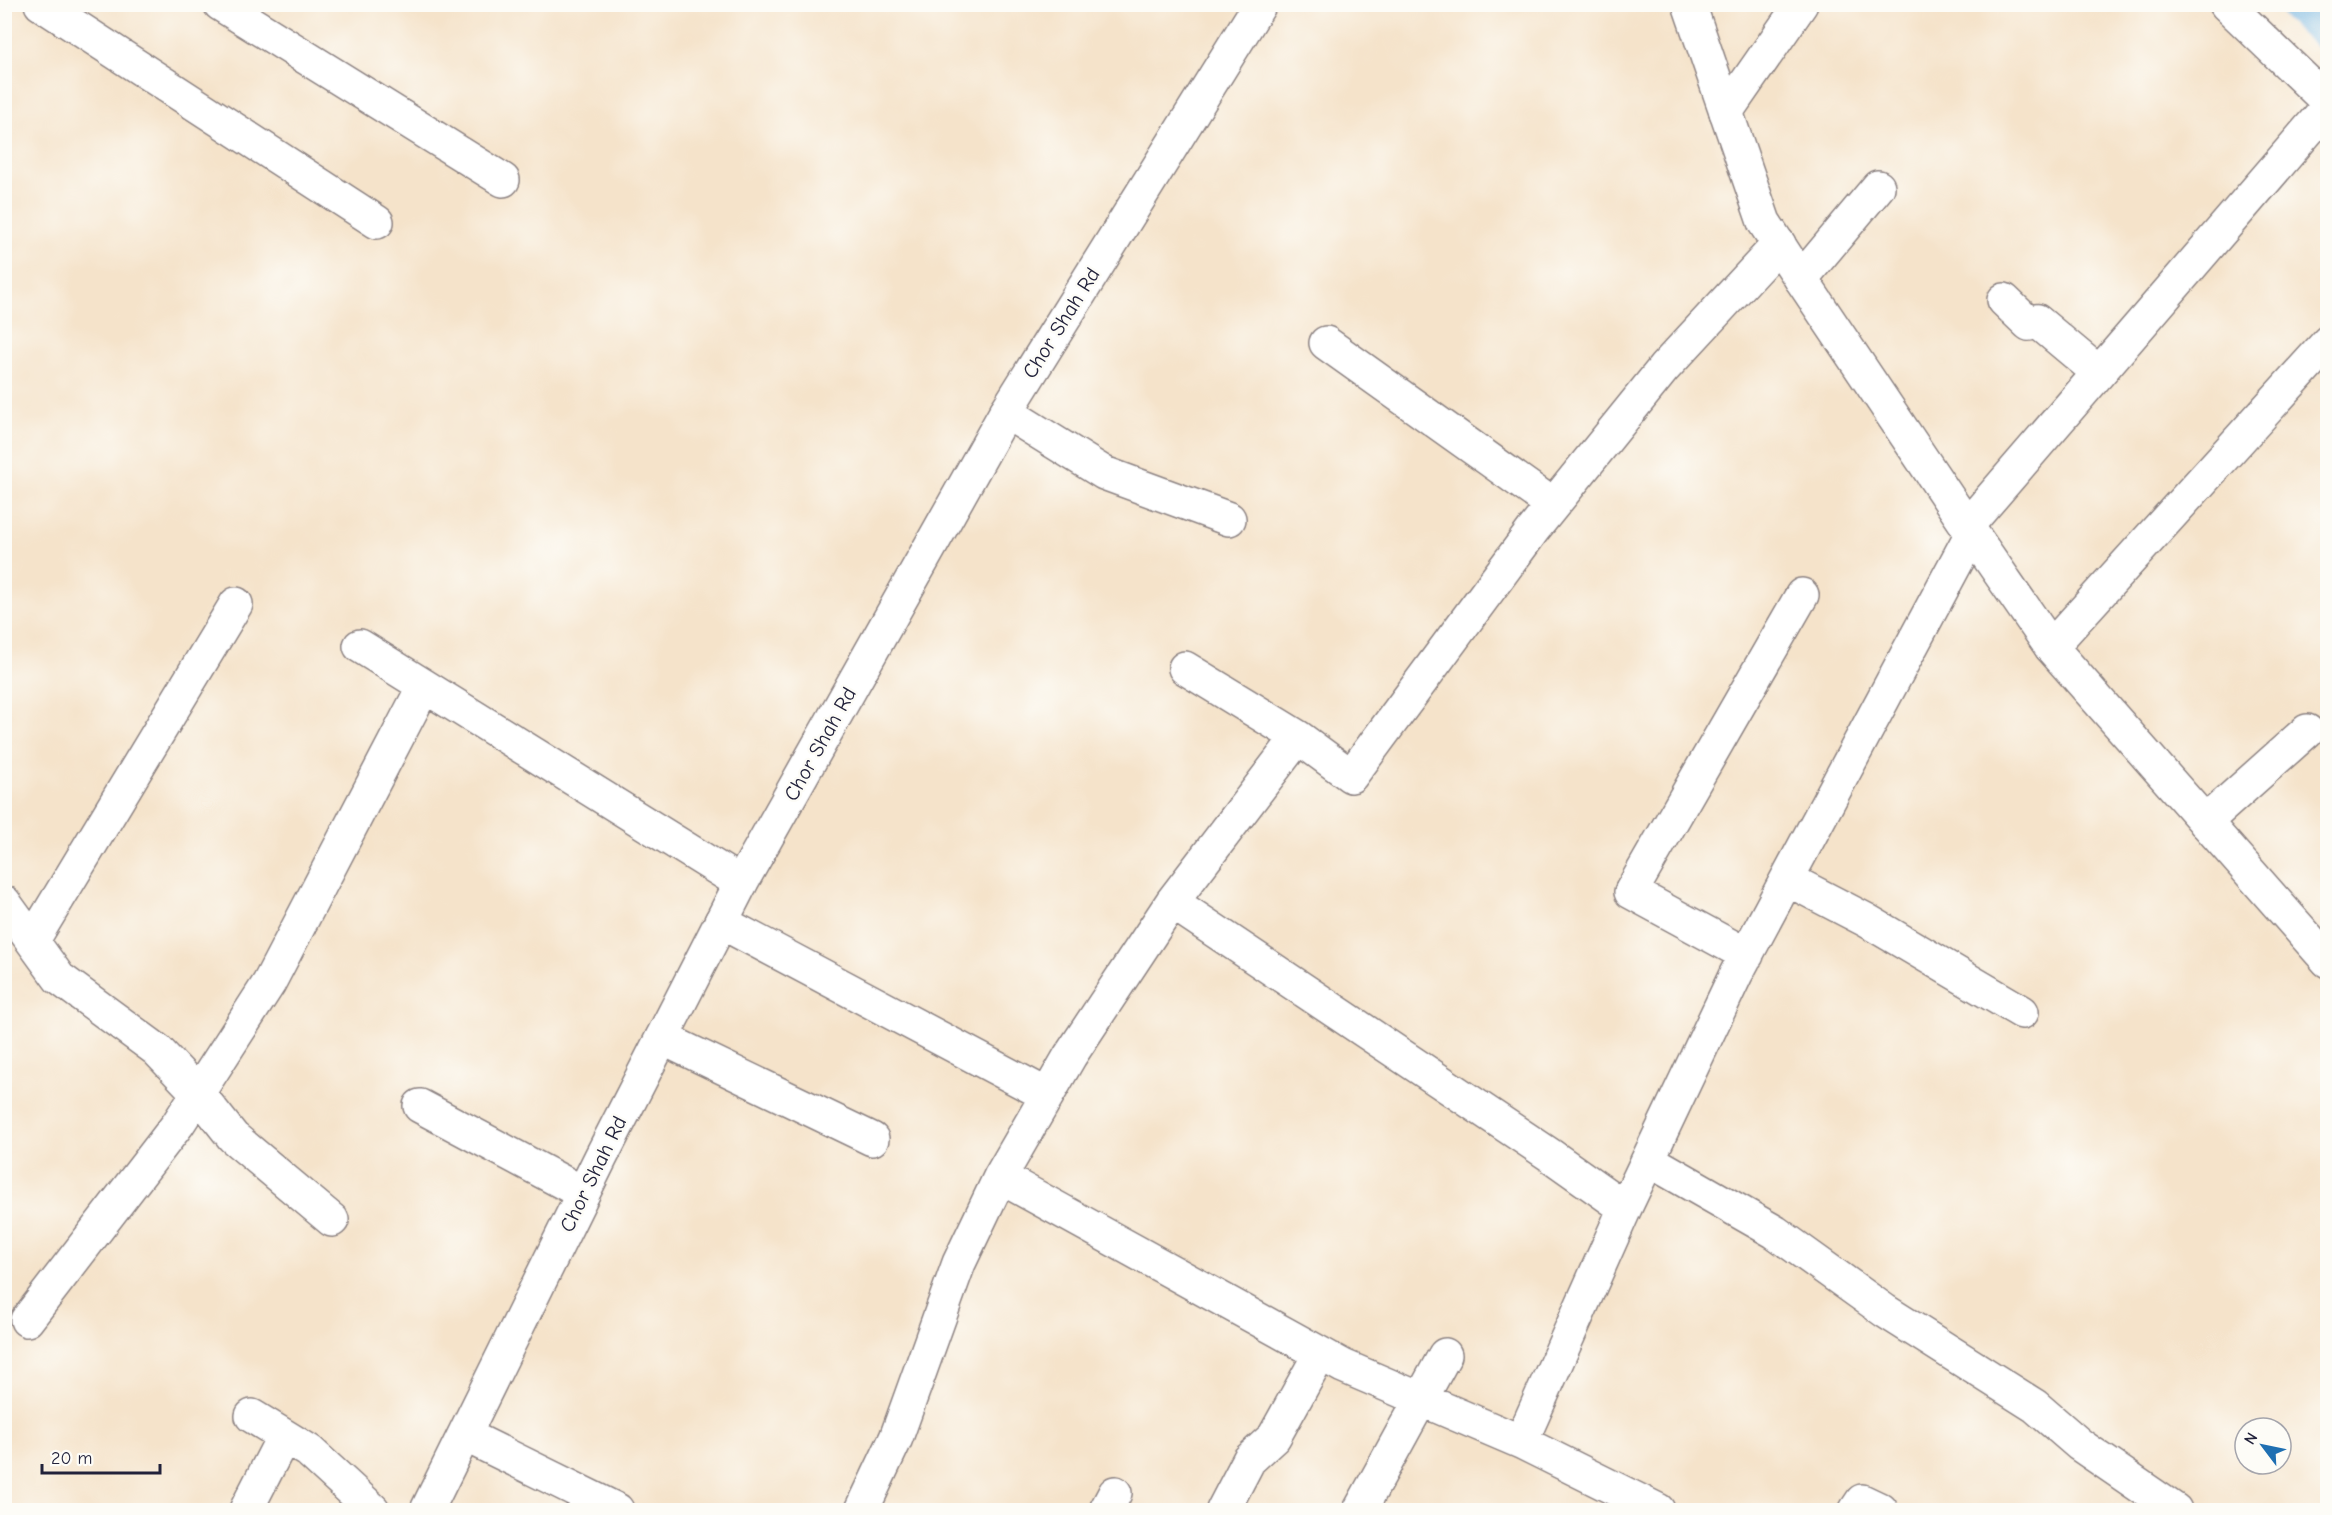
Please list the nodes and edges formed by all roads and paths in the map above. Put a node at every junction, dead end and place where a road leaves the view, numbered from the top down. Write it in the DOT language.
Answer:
graph roads {
  1 [pos="41,4"];
  2 [pos="220,4"];
  3 [pos="1260,4"];
  4 [pos="1689,4"];
  5 [pos="1801,4"];
  6 [pos="2226,4"];
  7 [pos="2328,102"];
  8 [pos="2328,107"];
  9 [pos="1726,112"];
  10 [pos="503,180"];
  11 [pos="1878,187"];
  12 [pos="377,222"];
  13 [pos="1779,244"];
  14 [pos="1801,279"];
  15 [pos="2004,300"];
  16 [pos="2328,342"];
  17 [pos="1326,343"];
  18 [pos="2098,372"];
  19 [pos="1006,412"];
  20 [pos="1553,505"];
  21 [pos="1229,519"];
  22 [pos="1969,530"];
  23 [pos="1802,595"];
  24 [pos="236,604"];
  25 [pos="360,646"];
  26 [pos="2051,647"];
  27 [pos="1185,668"];
  28 [pos="424,686"];
  29 [pos="2307,731"];
  30 [pos="1298,737"];
  31 [pos="2205,822"];
  32 [pos="1788,879"];
  33 [pos="741,883"];
  34 [pos="4,902"];
  35 [pos="1172,902"];
  36 [pos="721,922"];
  37 [pos="33,940"];
  38 [pos="1747,955"];
  39 [pos="2327,960"];
  40 [pos="2022,1012"];
  41 [pos="662,1038"];
  42 [pos="198,1093"];
  43 [pos="1047,1095"];
  44 [pos="420,1106"];
  45 [pos="872,1139"];
  46 [pos="1649,1160"];
  47 [pos="1000,1177"];
  48 [pos="584,1193"];
  49 [pos="1626,1208"];
  50 [pos="332,1221"];
  51 [pos="27,1320"];
  52 [pos="1320,1354"];
  53 [pos="1445,1355"];
  54 [pos="1422,1400"];
  55 [pos="252,1416"];
  56 [pos="465,1435"];
  57 [pos="284,1436"];
  58 [pos="1521,1442"];
  59 [pos="246,1510"];
  60 [pos="373,1510"];
  61 [pos="427,1510"];
  62 [pos="617,1510"];
  63 [pos="861,1510"];
  64 [pos="1223,1510"];
  65 [pos="1360,1510"];
  66 [pos="1658,1510"];
  67 [pos="1856,1510"];
  68 [pos="1881,1510"];
  69 [pos="2175,1510"];
  1 -- 12 [label="street"];
  2 -- 10 [label="street"];
  3 -- 19 [label="street, Chor Shah Rd"];
  4 -- 9 [label="street"];
  5 -- 9 [label="street"];
  6 -- 7 [label="street"];
  8 -- 18 [label="street"];
  9 -- 13 [label="street"];
  11 -- 14 [label="street"];
  13 -- 14 [label="street"];
  13 -- 20 [label="street"];
  14 -- 22 [label="street"];
  15 -- 18 [label="street"];
  16 -- 26 [label="street"];
  17 -- 20 [label="street"];
  18 -- 22 [label="street"];
  19 -- 21 [label="street"];
  19 -- 33 [label="street, Chor Shah Rd"];
  20 -- 30 [label="street"];
  22 -- 26 [label="street"];
  22 -- 32 [label="street"];
  23 -- 38 [label="street"];
  24 -- 37 [label="street"];
  25 -- 28 [label="street"];
  26 -- 31 [label="street"];
  27 -- 30 [label="street"];
  28 -- 33 [label="street"];
  28 -- 42 [label="street"];
  29 -- 31 [label="street"];
  30 -- 35 [label="street"];
  31 -- 39 [label="street"];
  32 -- 38 [label="street"];
  32 -- 40 [label="street"];
  33 -- 36 [label="street, Chor Shah Rd"];
  34 -- 37 [label="street"];
  35 -- 43 [label="street"];
  35 -- 49 [label="street"];
  36 -- 41 [label="street, Chor Shah Rd"];
  36 -- 43 [label="street"];
  37 -- 42 [label="street"];
  38 -- 46 [label="street"];
  41 -- 45 [label="street"];
  41 -- 48 [label="street, Chor Shah Rd"];
  42 -- 50 [label="street"];
  42 -- 51 [label="street"];
  43 -- 47 [label="street"];
  44 -- 48 [label="street"];
  46 -- 49 [label="street"];
  46 -- 69 [label="street"];
  47 -- 52 [label="street"];
  47 -- 63 [label="street"];
  48 -- 56 [label="street, Chor Shah Rd"];
  49 -- 58 [label="street"];
  52 -- 54 [label="street"];
  52 -- 64 [label="street"];
  53 -- 54 [label="street"];
  54 -- 58 [label="street"];
  54 -- 65 [label="street"];
  55 -- 57 [label="street"];
  56 -- 61 [label="street, Chor Shah Rd"];
  56 -- 62 [label="street"];
  57 -- 59 [label="street"];
  57 -- 60 [label="street"];
  58 -- 66 [label="street"];
  67 -- 68 [label="street"];
}
